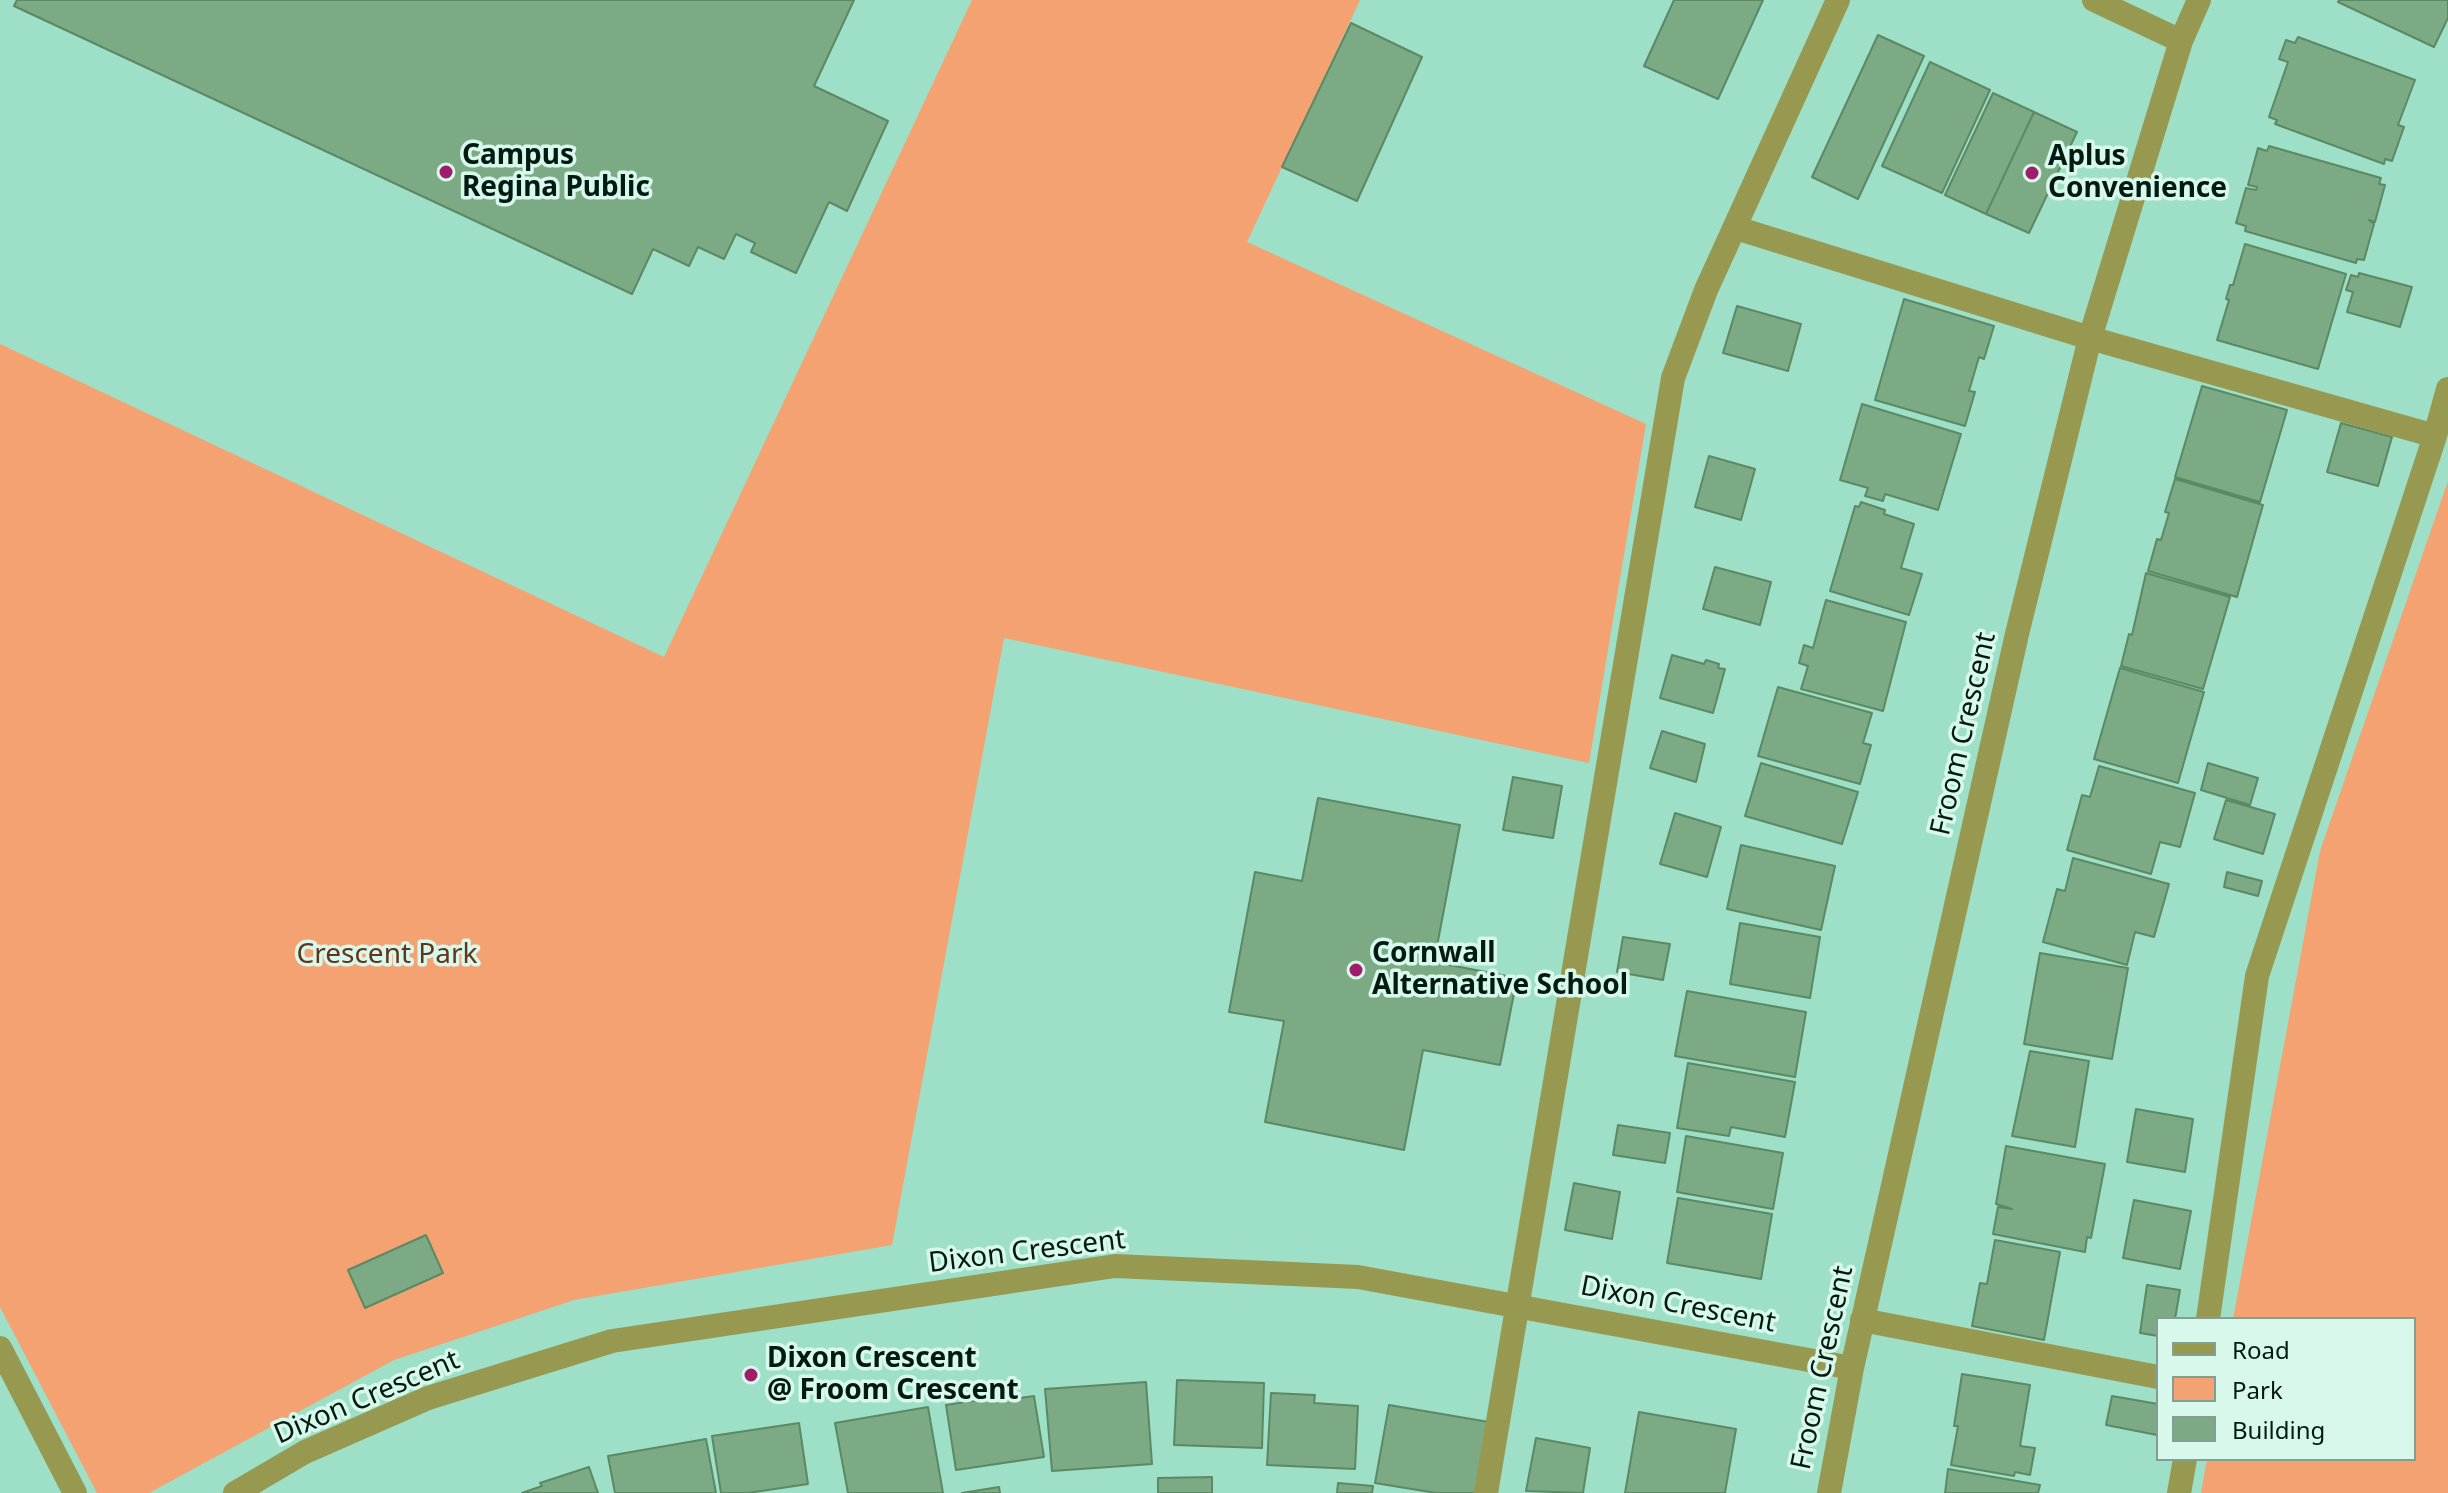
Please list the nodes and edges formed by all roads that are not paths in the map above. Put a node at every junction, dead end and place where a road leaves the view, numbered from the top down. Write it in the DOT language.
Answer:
graph roads {
  1 [pos="1838,0"];
  2 [pos="2094,0"];
  3 [pos="2199,0"];
  4 [pos="2181,41"];
  5 [pos="1736,228"];
  6 [pos="2090,338"];
  7 [pos="2448,389"];
  8 [pos="2435,436"];
  9 [pos="1518,1306"];
  10 [pos="2208,1317"];
  11 [pos="1862,1320"];
  12 [pos="0,1348"];
  13 [pos="1852,1368"];
  14 [pos="2156,1377"];
  15 [pos="2185,1461"];
  16 [pos="75,1493"];
  17 [pos="235,1493"];
  18 [pos="1486,1493"];
  19 [pos="1829,1493"];
  20 [pos="2179,1493"];
  1 -- 5 [label="street"];
  2 -- 4 [label="street"];
  3 -- 4 [label="street, Froom Crescent"];
  4 -- 6 [label="street, Froom Crescent"];
  5 -- 6 [label="street"];
  5 -- 9 [label="street"];
  6 -- 8 [label="street"];
  6 -- 11 [label="street, Froom Crescent"];
  7 -- 8 [label="street"];
  8 -- 10 [label="street"];
  9 -- 13 [label="street, Dixon Crescent"];
  9 -- 17 [label="street, Dixon Crescent"];
  9 -- 18 [label="street"];
  11 -- 13 [label="street, Froom Crescent"];
  11 -- 14 [label="street"];
  12 -- 16 [label="street"];
  13 -- 19 [label="street, Froom Crescent"];
  15 -- 20 [label="street"];
}
